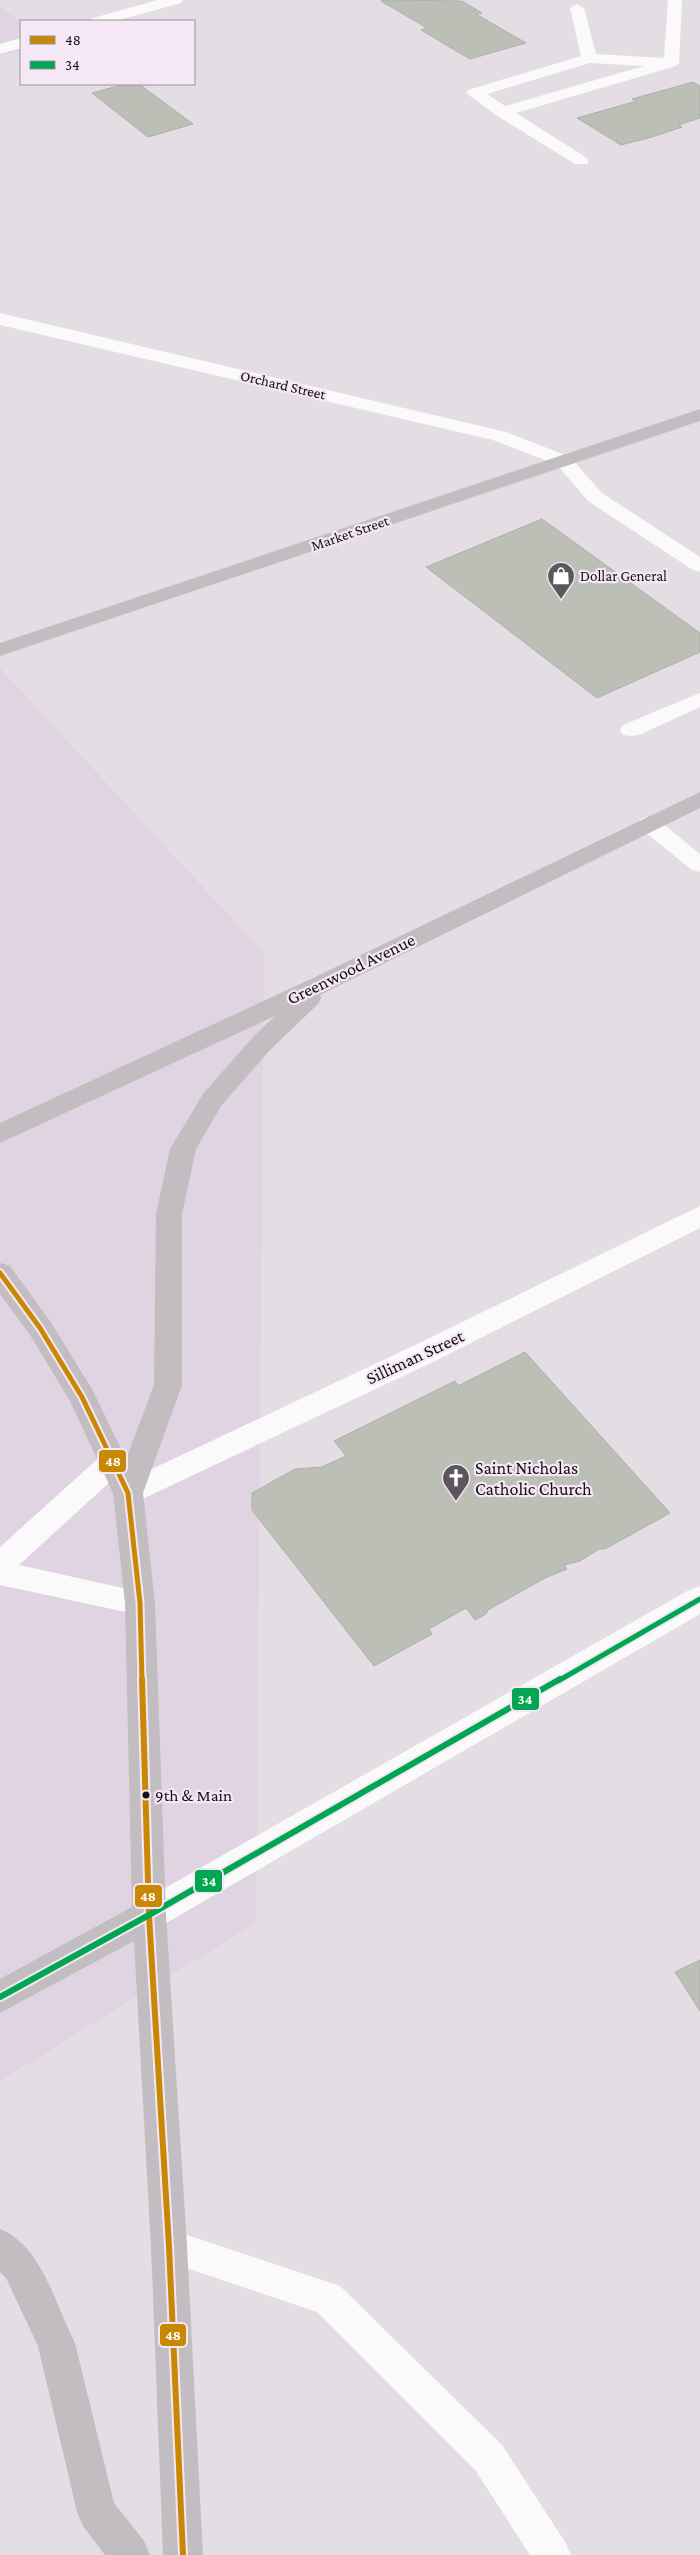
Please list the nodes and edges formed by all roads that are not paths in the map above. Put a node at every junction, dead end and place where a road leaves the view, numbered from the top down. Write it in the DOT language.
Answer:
graph roads {
  1 [pos="175,0"];
  2 [pos="676,0"];
  3 [pos="578,8"];
  4 [pos="103,20"];
  5 [pos="20,43"];
  6 [pos="1,48"];
  7 [pos="589,58"];
  8 [pos="671,63"];
  9 [pos="502,112"];
  10 [pos="581,162"];
  11 [pos="0,319"];
  12 [pos="700,415"];
  13 [pos="563,461"];
  14 [pos="700,566"];
  15 [pos="0,650"];
  16 [pos="700,699"];
  17 [pos="631,730"];
  18 [pos="700,799"];
  19 [pos="649,824"];
  20 [pos="700,865"];
  21 [pos="322,984"];
  22 [pos="0,1134"];
  23 [pos="700,1216"];
  24 [pos="0,1273"];
  25 [pos="114,1462"];
  26 [pos="128,1493"];
  27 [pos="0,1565"];
  28 [pos="0,1573"];
  29 [pos="700,1598"];
  30 [pos="140,1603"];
  31 [pos="150,1915"];
  32 [pos="0,1997"];
  33 [pos="170,2246"];
  34 [pos="0,2247"];
  35 [pos="130,2555"];
  36 [pos="183,2555"];
  37 [pos="552,2555"];
  1 -- 4 [label="street"];
  2 -- 8 [label="lane"];
  3 -- 7 [label="lane"];
  5 -- 6 [label="street"];
  7 -- 8 [label="lane"];
  7 -- 9 [label="lane"];
  8 -- 9 [label="lane"];
  9 -- 10 [label="lane"];
  11 -- 13 [label="street, Orchard Street"];
  12 -- 13 [label="main road, Market Street"];
  13 -- 14 [label="lane"];
  13 -- 15 [label="main road, Market Street"];
  16 -- 17 [label="lane"];
  18 -- 19 [label="main road, Greenwood Avenue"];
  19 -- 20 [label="lane"];
  19 -- 21 [label="main road, Greenwood Avenue"];
  21 -- 22 [label="main road, Greenwood Avenue"];
  21 -- 26 [label="main road"];
  23 -- 26 [label="street, Silliman Street"];
  24 -- 25 [label="main road"];
  25 -- 26 [label="main road"];
  25 -- 27 [label="lane"];
  26 -- 30 [label="main road"];
  28 -- 30 [label="lane"];
  29 -- 31 [label="street"];
  30 -- 31 [label="main road"];
  31 -- 32 [label="main road"];
  31 -- 33 [label="main road"];
  33 -- 36 [label="main road"];
  33 -- 37 [label="lane"];
  34 -- 35 [label="main road"];
}
